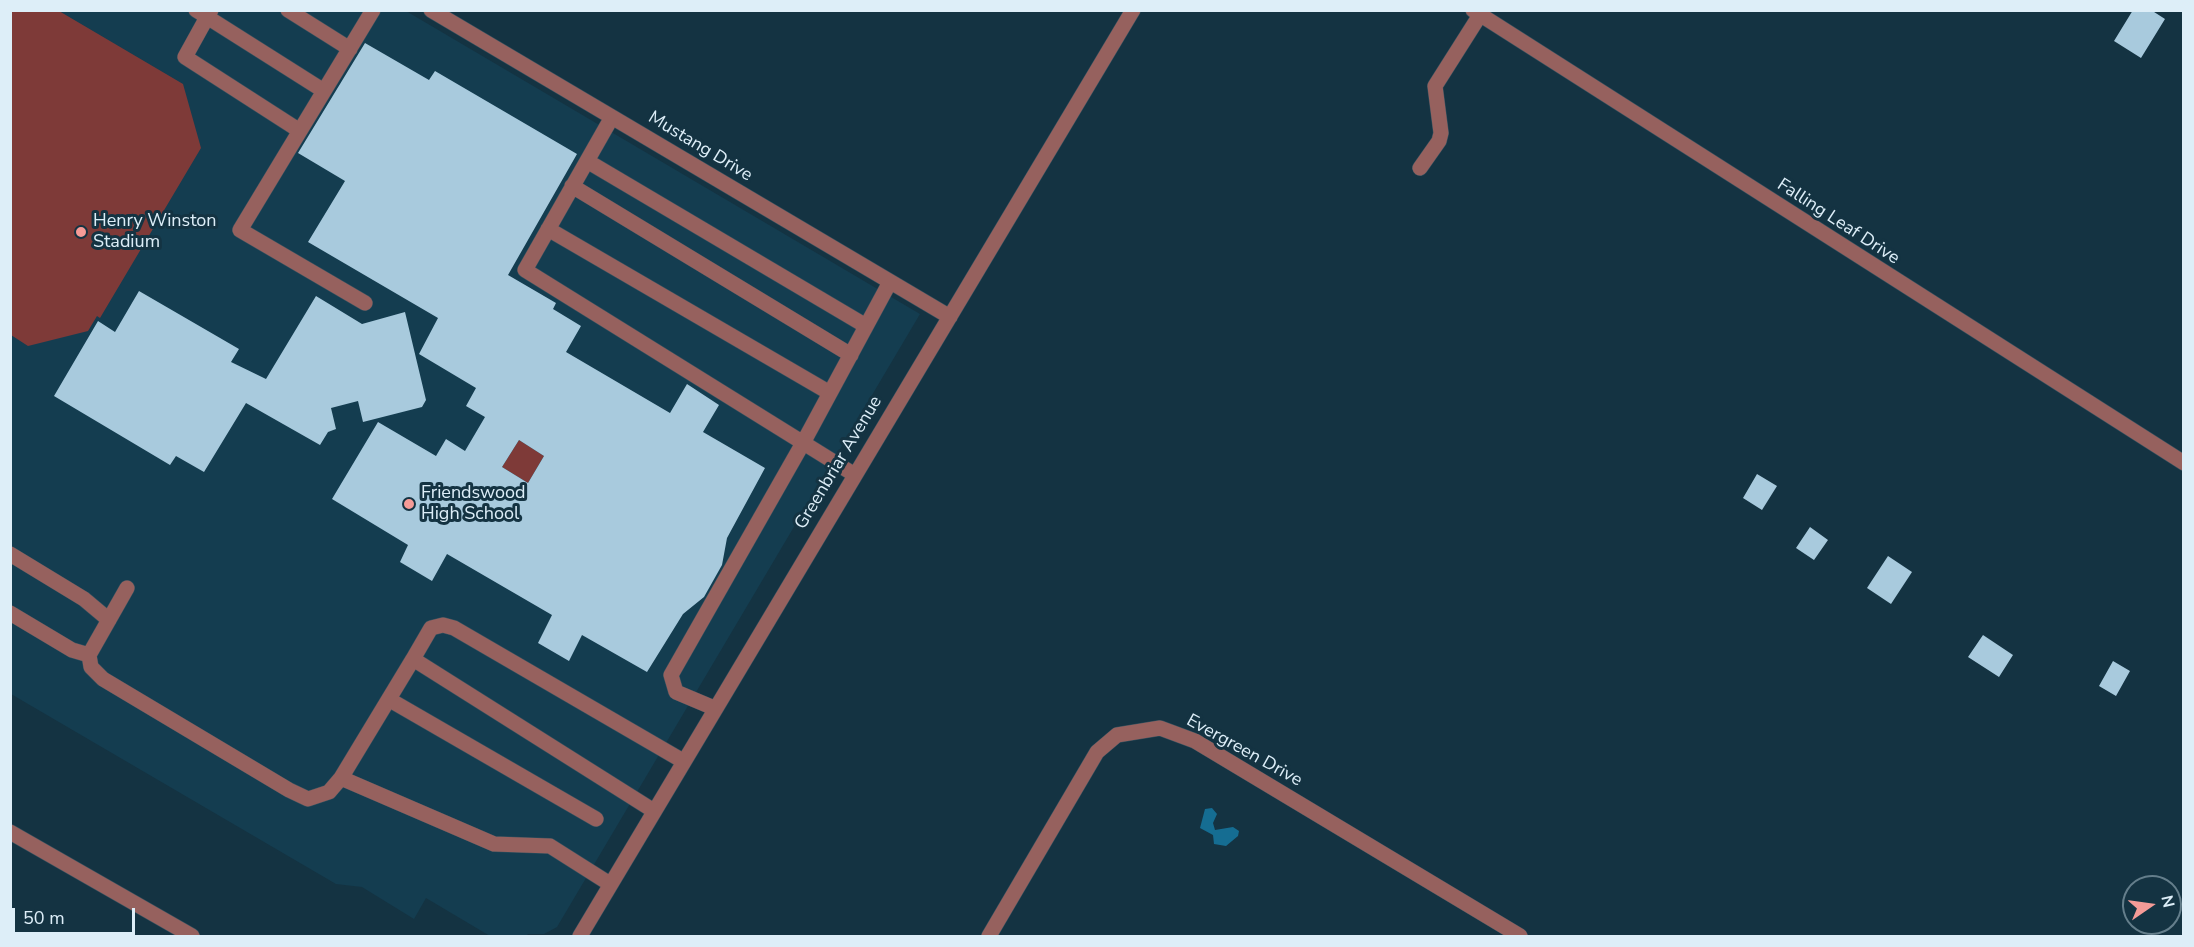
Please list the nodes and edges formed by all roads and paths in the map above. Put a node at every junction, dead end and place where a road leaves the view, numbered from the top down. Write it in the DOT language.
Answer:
graph roads {
  1 [pos="288,10"];
  2 [pos="373,10"];
  3 [pos="431,10"];
  4 [pos="1133,10"];
  5 [pos="205,13"];
  6 [pos="1477,13"];
  7 [pos="350,49"];
  8 [pos="324,91"];
  9 [pos="612,117"];
  10 [pos="300,131"];
  11 [pos="587,161"];
  12 [pos="1420,168"];
  13 [pos="572,186"];
  14 [pos="548,229"];
  15 [pos="890,282"];
  16 [pos="364,303"];
  17 [pos="950,317"];
  18 [pos="866,326"];
  19 [pos="851,354"];
  20 [pos="830,393"];
  21 [pos="803,443"];
  22 [pos="2184,463"];
  23 [pos="855,475"];
  24 [pos="10,554"];
  25 [pos="127,588"];
  26 [pos="10,613"];
  27 [pos="109,620"];
  28 [pos="89,655"];
  29 [pos="413,659"];
  30 [pos="390,700"];
  31 [pos="714,708"];
  32 [pos="683,761"];
  33 [pos="341,778"];
  34 [pos="654,811"];
  35 [pos="596,819"];
  36 [pos="10,832"];
  37 [pos="610,884"];
  38 [pos="192,936"];
  39 [pos="580,936"];
  40 [pos="989,936"];
  41 [pos="1520,936"];
  1 -- 7 [label="street"];
  2 -- 7 [label="street"];
  3 -- 9 [label="street, Mustang Drive"];
  4 -- 17 [label="street, Greenbriar Avenue"];
  5 -- 8 [label="street"];
  5 -- 10 [label="street"];
  6 -- 12 [label="street"];
  6 -- 22 [label="street, Falling Leaf Drive"];
  7 -- 8 [label="street"];
  8 -- 10 [label="street"];
  9 -- 11 [label="street"];
  9 -- 15 [label="street, Mustang Drive"];
  10 -- 16 [label="street"];
  11 -- 13 [label="street"];
  11 -- 18 [label="street"];
  13 -- 14 [label="street"];
  13 -- 19 [label="street"];
  14 -- 20 [label="street"];
  14 -- 21 [label="street"];
  15 -- 17 [label="street, Mustang Drive"];
  15 -- 18 [label="street"];
  17 -- 23 [label="street, Greenbriar Avenue"];
  18 -- 19 [label="street"];
  19 -- 20 [label="street"];
  20 -- 21 [label="street"];
  21 -- 23 [label="street"];
  21 -- 31 [label="street"];
  23 -- 31 [label="street, Greenbriar Avenue"];
  24 -- 27 [label="street"];
  25 -- 27 [label="street"];
  26 -- 28 [label="street"];
  27 -- 28 [label="street"];
  28 -- 33 [label="street"];
  29 -- 30 [label="street"];
  29 -- 32 [label="street"];
  29 -- 34 [label="street"];
  30 -- 33 [label="street"];
  30 -- 35 [label="street"];
  31 -- 32 [label="street, Greenbriar Avenue"];
  32 -- 34 [label="street, Greenbriar Avenue"];
  33 -- 37 [label="street"];
  34 -- 37 [label="street, Greenbriar Avenue"];
  36 -- 38 [label="street"];
  37 -- 39 [label="street, Greenbriar Avenue"];
  40 -- 41 [label="street, Evergreen Drive"];
}
